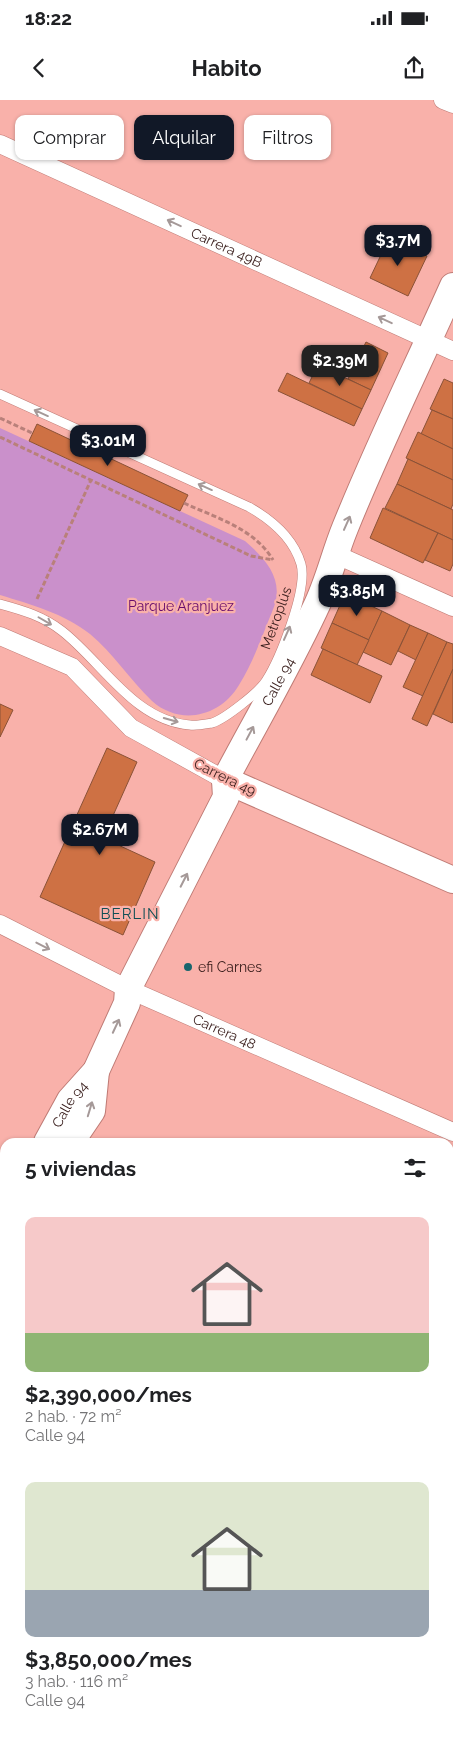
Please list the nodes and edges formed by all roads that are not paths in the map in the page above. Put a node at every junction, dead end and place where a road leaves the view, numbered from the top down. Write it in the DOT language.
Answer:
graph roads {
  1 [pos="443,100"];
  2 [pos="453,104"];
  3 [pos="0,144"];
  4 [pos="453,286"];
  5 [pos="430,339"];
  6 [pos="453,351"];
  7 [pos="0,394"];
  8 [pos="337,555"];
  9 [pos="0,604"];
  10 [pos="453,607"];
  11 [pos="0,636"];
  12 [pos="226,780"];
  13 [pos="453,880"];
  14 [pos="0,924"];
  15 [pos="128,989"];
  16 [pos="96,1070"];
  17 [pos="453,1132"];
  18 [pos="49,1138"];
  19 [pos="74,1138"];
  1 -- 2 [label="street"];
  5 -- 3 [label="street, Carrera 49B, one-way"];
  4 -- 5 [label="street, Calle 94"];
  5 -- 6 [label="street, Carrera 49B"];
  8 -- 5 [label="street, Calle 94, one-way"];
  9 -- 7 [label="lane, Metroplús, one-way"];
  8 -- 10 [label="street"];
  12 -- 8 [label="street, Calle 94, one-way"];
  11 -- 12 [label="street, Carrera 49"];
  12 -- 13 [label="street, Carrera 49"];
  15 -- 12 [label="street, Calle 94, one-way"];
  14 -- 15 [label="street, Carrera 48, one-way"];
  16 -- 15 [label="street, Calle 94, one-way"];
  15 -- 17 [label="street, Carrera 48"];
  16 -- 18 [label="street, Calle 94"];
  19 -- 16 [label="street, Calle 94, one-way"];
}
